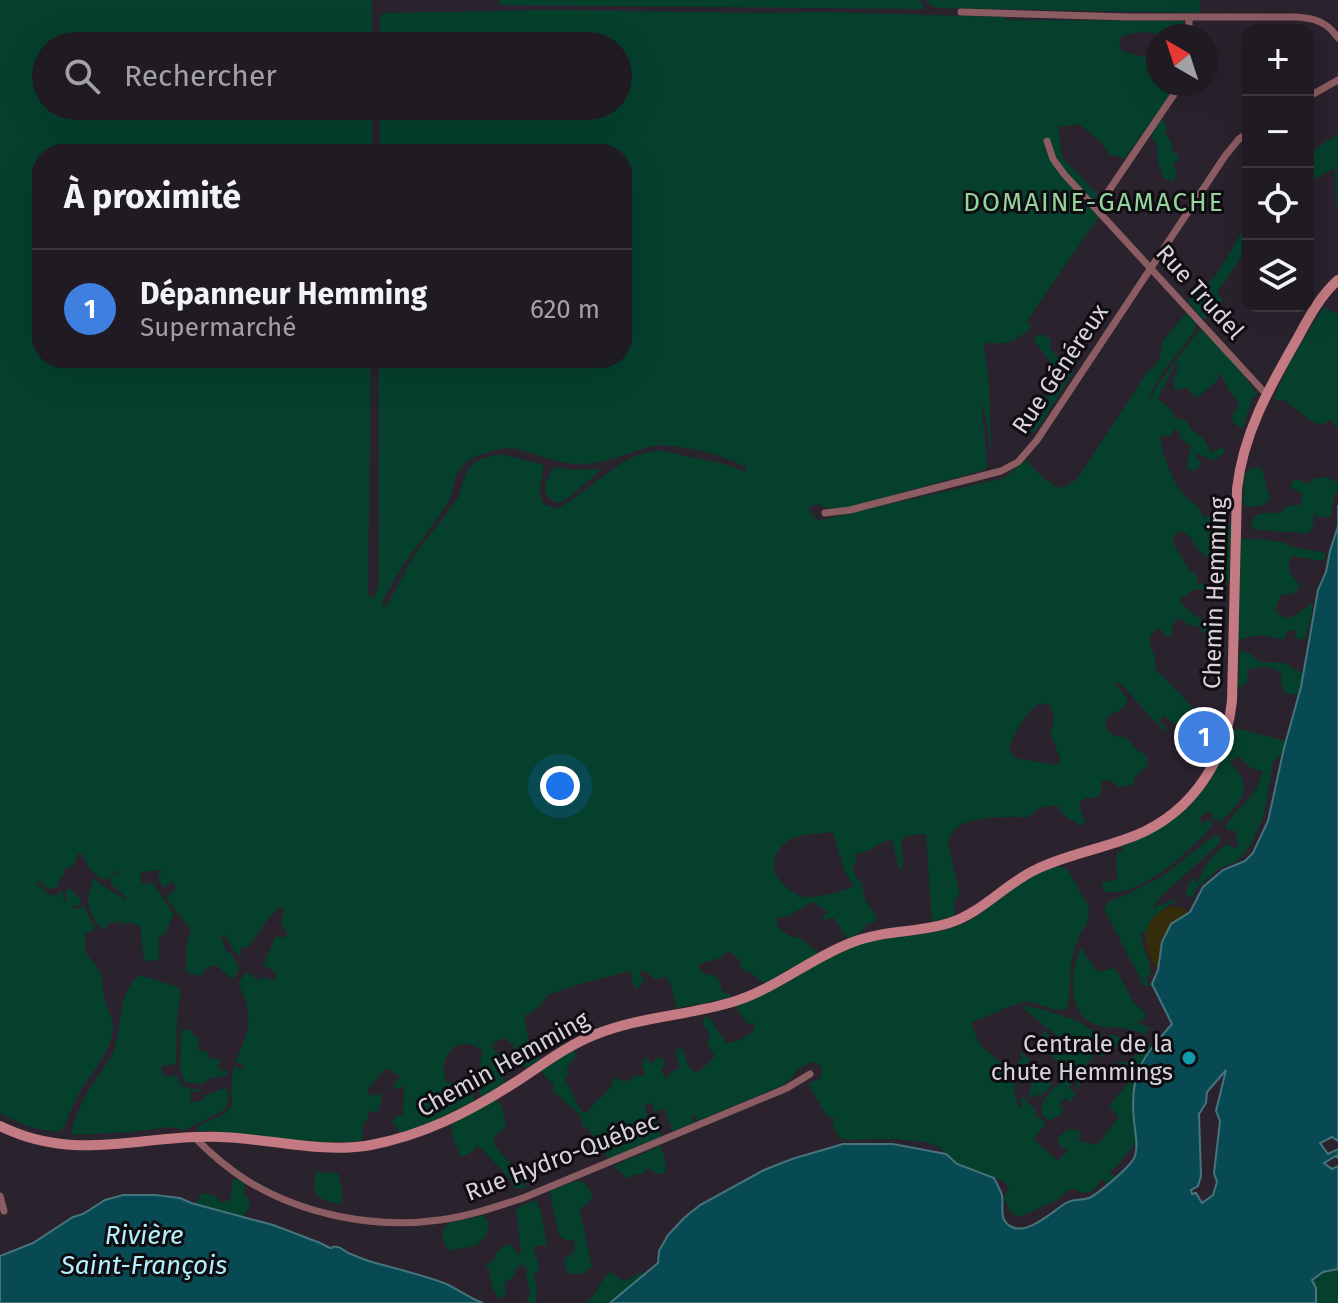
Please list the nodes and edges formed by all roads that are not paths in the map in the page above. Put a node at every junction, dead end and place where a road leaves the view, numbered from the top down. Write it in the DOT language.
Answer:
graph roads {
  1 [pos="961,12"];
  2 [pos="1189,17"];
  3 [pos="1189,24"];
  4 [pos="1338,38"];
  5 [pos="1338,80"];
  6 [pos="1173,96"];
  7 [pos="1310,96"];
  8 [pos="1242,137"];
  9 [pos="1047,141"];
  10 [pos="1097,208"];
  11 [pos="1151,268"];
  12 [pos="1338,280"];
  13 [pos="1266,394"];
  14 [pos="825,513"];
  15 [pos="810,1074"];
  16 [pos="0,1126"];
  17 [pos="194,1137"];
  18 [pos="212,1137"];
  19 [pos="208,1151"];
  20 [pos="0,1196"];
  21 [pos="4,1211"];
  1 -- 2 [label="street"];
  2 -- 3 [label="street"];
  2 -- 4 [label="street"];
  5 -- 7 [label="street"];
  6 -- 10 [label="street"];
  8 -- 11 [label="street, Rue Généreux"];
  9 -- 10 [label="street, Rue Trudel"];
  10 -- 11 [label="street, Rue Trudel"];
  11 -- 13 [label="street, Rue Trudel"];
  11 -- 14 [label="street, Rue Généreux"];
  12 -- 13 [label="street, Chemin Hemming"];
  13 -- 18 [label="street, Chemin Hemming"];
  15 -- 19 [label="street, Rue Hydro-Québec"];
  16 -- 17 [label="street, Chemin Hemming"];
  17 -- 18 [label="street, Chemin Hemming"];
  17 -- 19 [label="street, Rue Hydro-Québec"];
  18 -- 19 [label="street"];
  20 -- 21 [label="street"];
}
